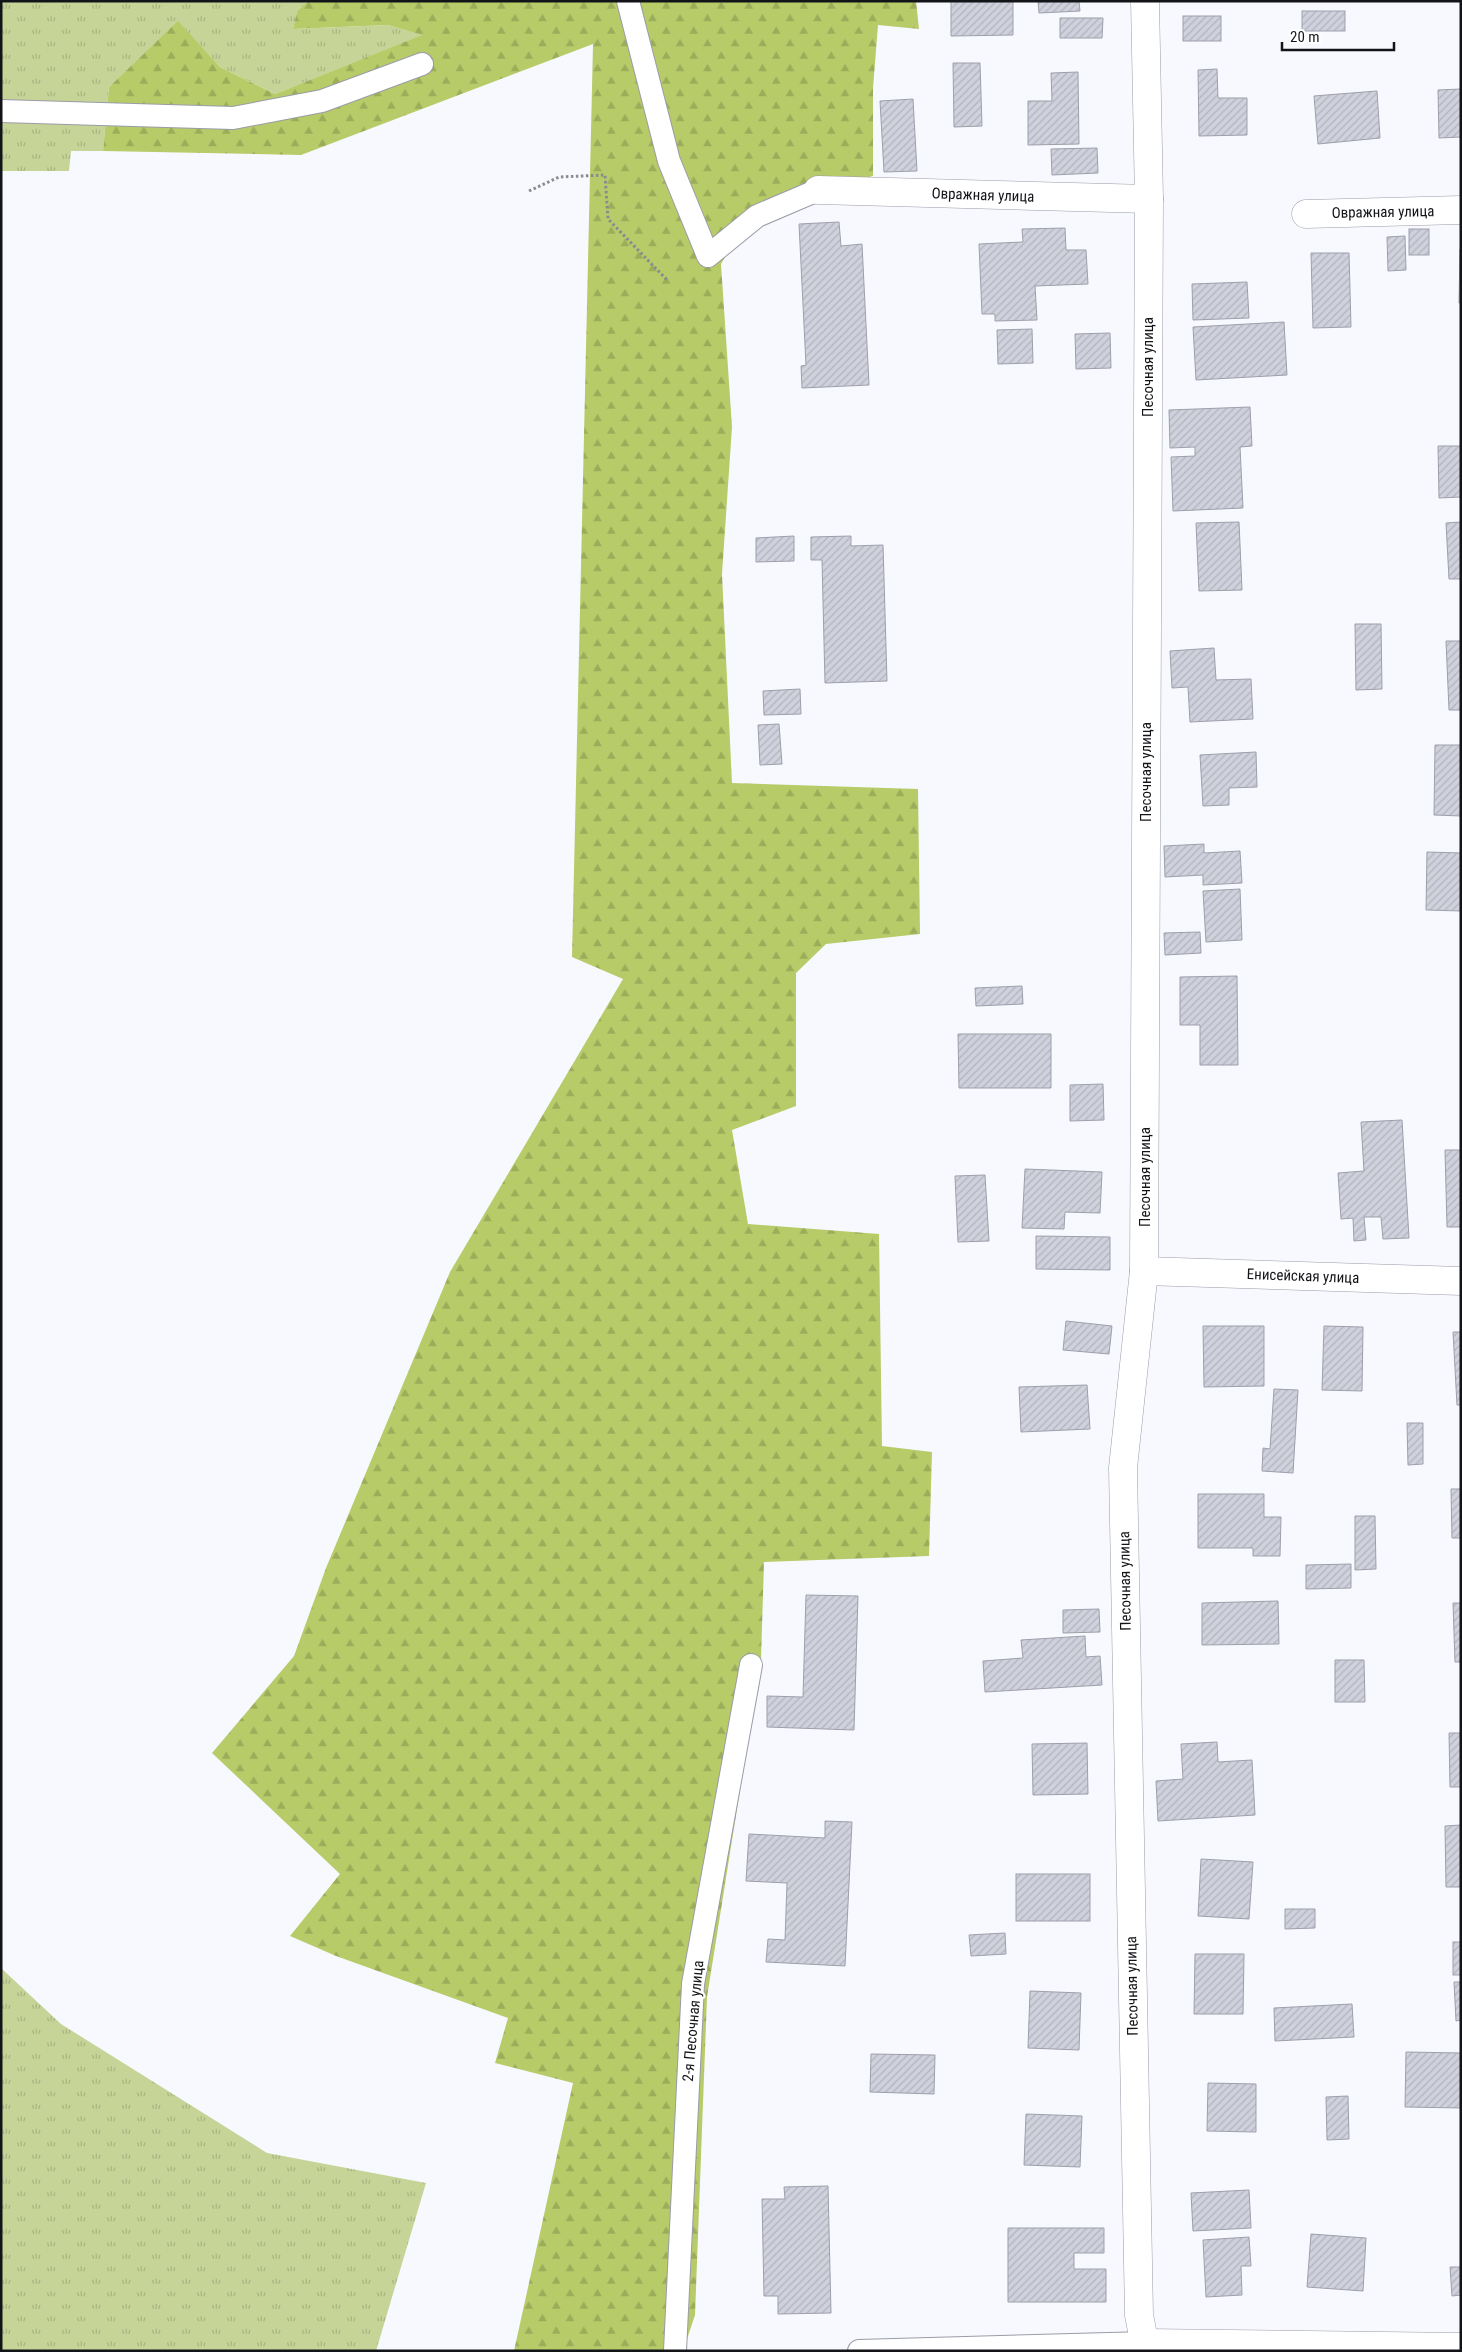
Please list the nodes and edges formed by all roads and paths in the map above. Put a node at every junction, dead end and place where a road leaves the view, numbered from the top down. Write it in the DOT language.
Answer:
graph roads {
  1 [pos="628,1"];
  2 [pos="1145,1"];
  3 [pos="422,64"];
  4 [pos="1,111"];
  5 [pos="818,190"];
  6 [pos="529,191"];
  7 [pos="1149,199"];
  8 [pos="1461,210"];
  9 [pos="1306,214"];
  10 [pos="667,280"];
  11 [pos="1144,1271"];
  12 [pos="1461,1281"];
  13 [pos="751,1665"];
  14 [pos="1146,2347"];
  15 [pos="1461,2347"];
  16 [pos="675,2351"];
  17 [pos="859,2351"];
  1 -- 5 [label="lane"];
  2 -- 7 [label="street, Песочная улица"];
  3 -- 4 [label="lane"];
  5 -- 7 [label="street, Овражная улица"];
  6 -- 10 [label="path"];
  7 -- 11 [label="street, Песочная улица"];
  8 -- 9 [label="street, Овражная улица"];
  11 -- 12 [label="street, Енисейская улица"];
  11 -- 14 [label="street, Песочная улица"];
  13 -- 16 [label="lane, 2-я Песочная улица"];
  14 -- 15 [label="street"];
  14 -- 17 [label="lane"];
}
